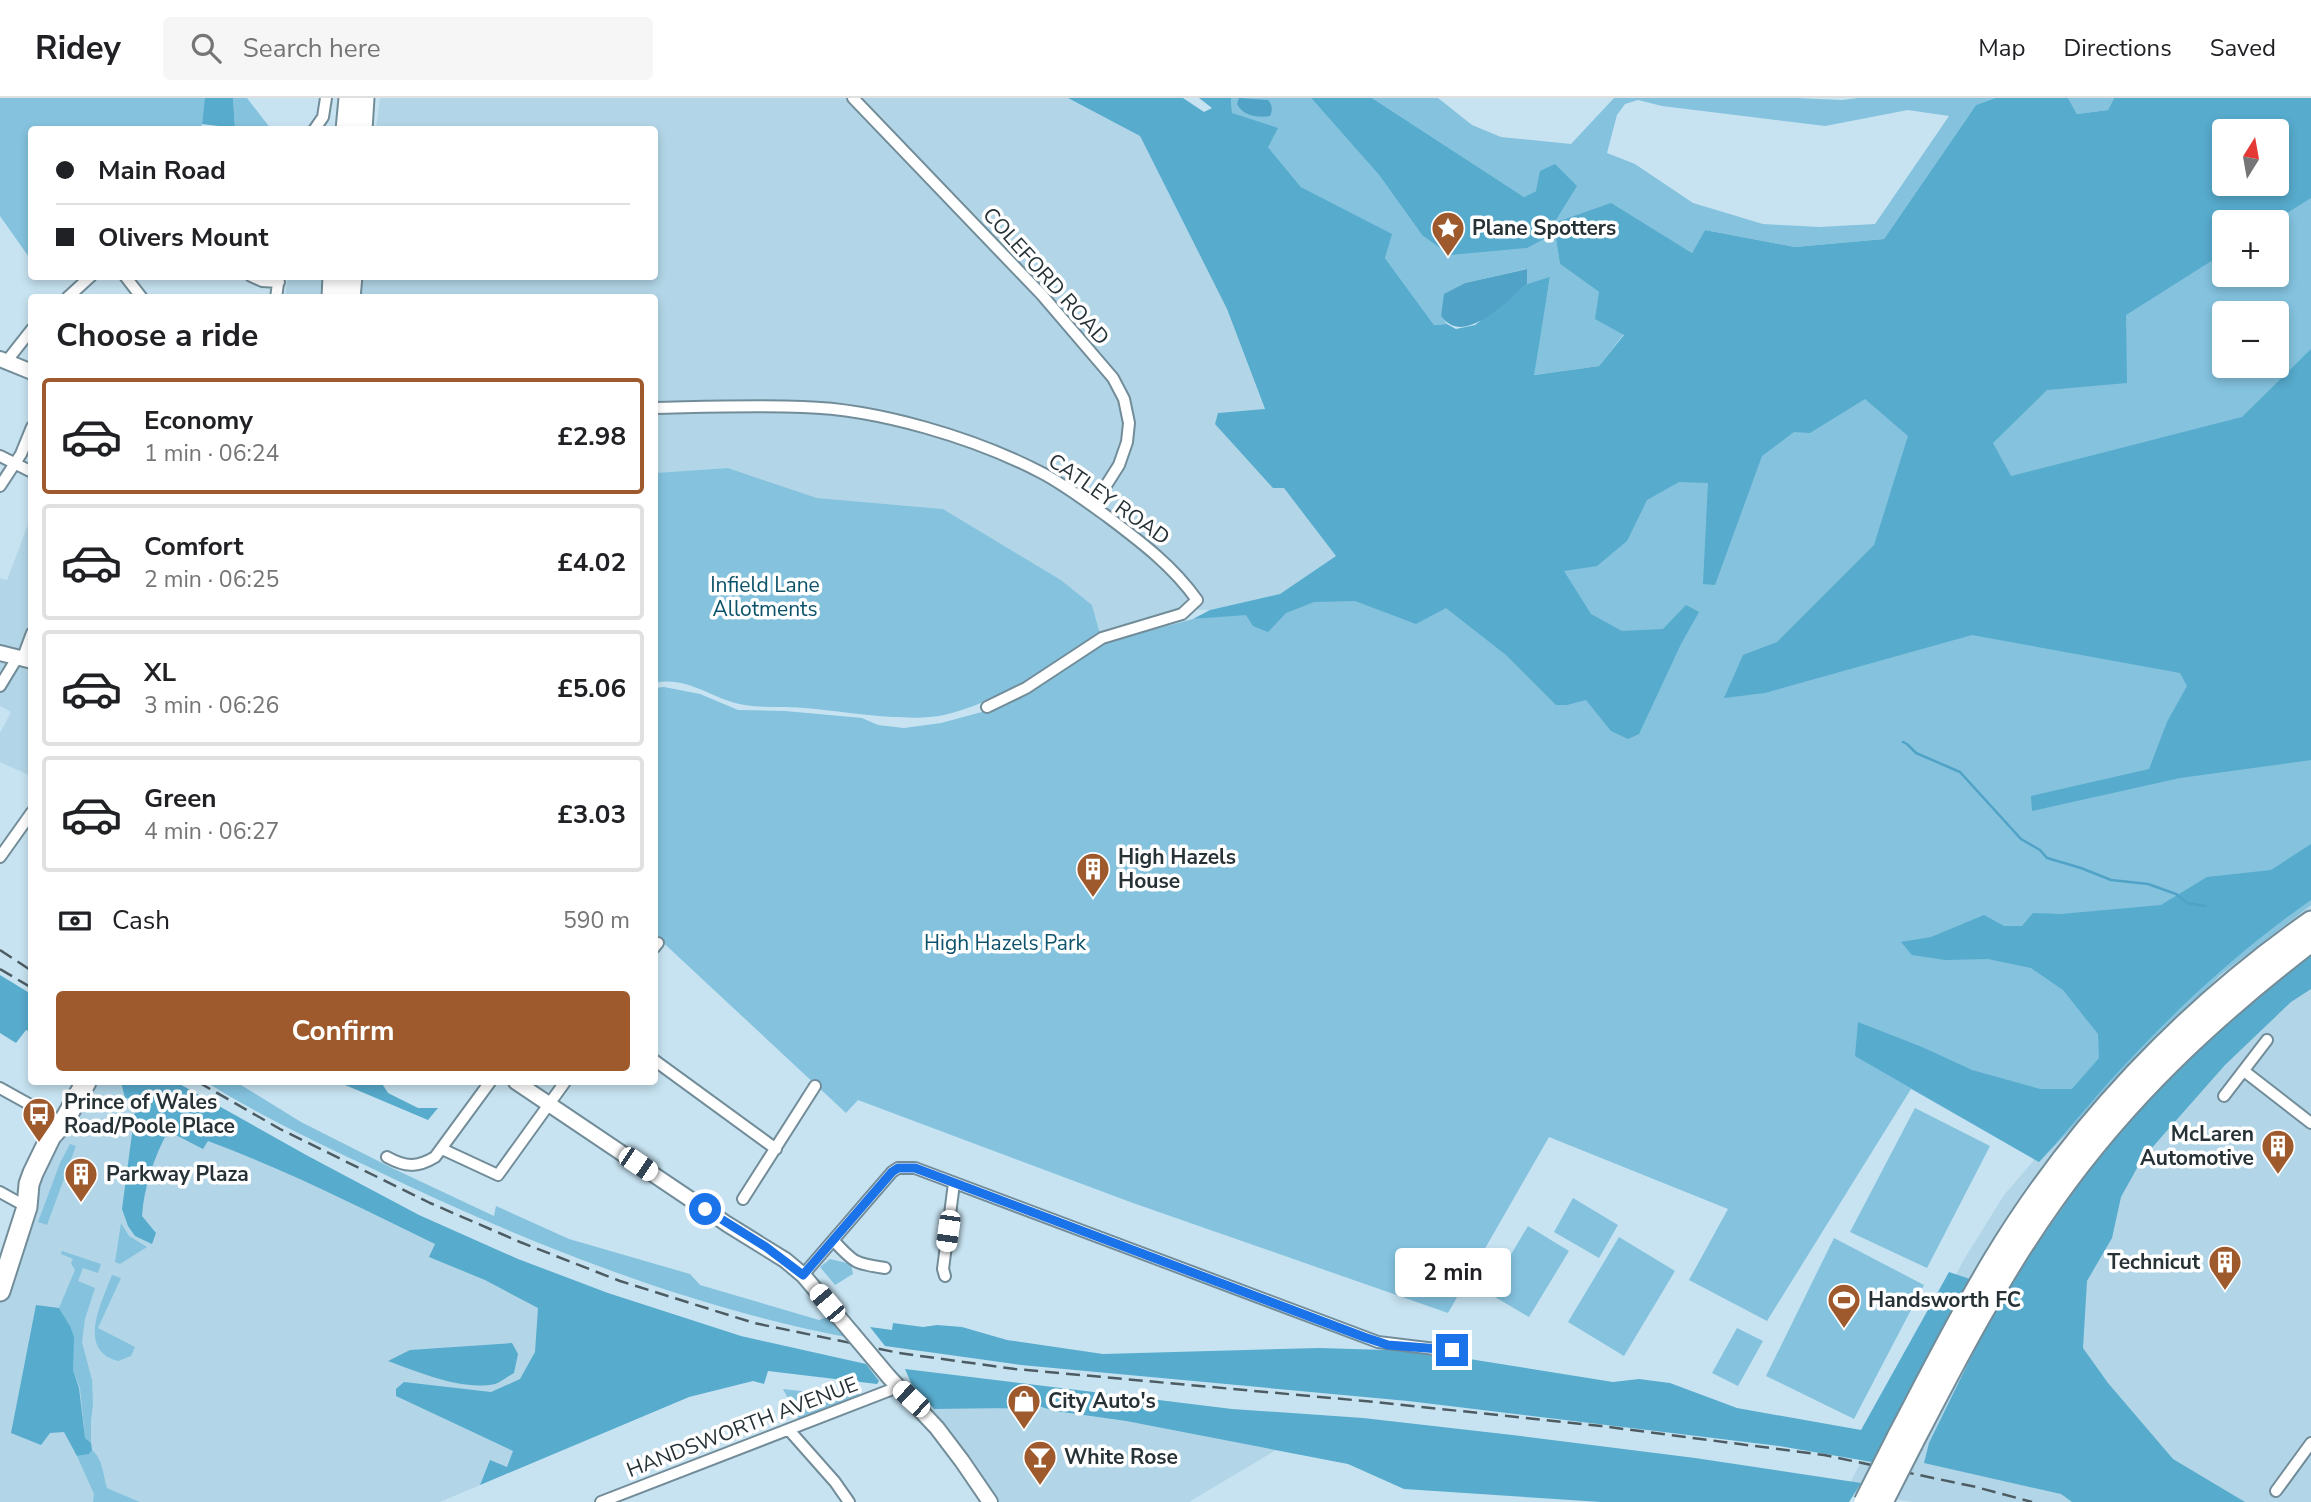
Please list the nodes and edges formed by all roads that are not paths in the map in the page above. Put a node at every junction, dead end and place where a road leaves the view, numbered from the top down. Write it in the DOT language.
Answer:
graph roads {
  1 [pos="326,98"];
  2 [pos="853,98"];
  3 [pos="360,109"];
  4 [pos="317,126"];
  5 [pos="349,126"];
  6 [pos="373,126"];
  7 [pos="87,280"];
  8 [pos="128,280"];
  9 [pos="71,294"];
  10 [pos="139,294"];
  11 [pos="28,333"];
  12 [pos="3,361"];
  13 [pos="28,370"];
  14 [pos="658,408"];
  15 [pos="28,437"];
  16 [pos="0,456"];
  17 [pos="14,463"];
  18 [pos="28,470"];
  19 [pos="0,486"];
  20 [pos="1093,506"];
  21 [pos="0,653"];
  22 [pos="24,660"];
  23 [pos="0,687"];
  24 [pos="987,707"];
  25 [pos="28,818"];
  26 [pos="0,858"];
  27 [pos="2311,922"];
  28 [pos="2311,942"];
  29 [pos="2267,1040"];
  30 [pos="658,1063"];
  31 [pos="2244,1071"];
  32 [pos="84,1085"];
  33 [pos="488,1085"];
  34 [pos="520,1085"];
  35 [pos="563,1085"];
  36 [pos="815,1086"];
  37 [pos="0,1088"];
  38 [pos="2224,1096"];
  39 [pos="549,1104"];
  40 [pos="2311,1123"];
  41 [pos="63,1124"];
  42 [pos="442,1149"];
  43 [pos="776,1149"];
  44 [pos="387,1157"];
  45 [pos="954,1183"];
  46 [pos="0,1192"];
  47 [pos="743,1199"];
  48 [pos="27,1207"];
  49 [pos="834,1241"];
  50 [pos="885,1268"];
  51 [pos="803,1275"];
  52 [pos="945,1276"];
  53 [pos="1,1286"];
  54 [pos="1452,1350"];
  55 [pos="893,1382"];
  56 [pos="789,1430"];
  57 [pos="1905,1440"];
  58 [pos="2311,1443"];
  59 [pos="977,1486"];
  60 [pos="2276,1491"];
  61 [pos="601,1502"];
  62 [pos="849,1502"];
  63 [pos="982,1502"];
  64 [pos="990,1502"];
  65 [pos="1864,1502"];
  66 [pos="1883,1502"];
  1 -- 4 [label="street"];
  2 -- 20 [label="street, COLEFORD ROAD"];
  3 -- 5 [label="highway"];
  3 -- 6 [label="highway"];
  7 -- 9 [label="street"];
  8 -- 10 [label="street"];
  11 -- 12 [label="street"];
  12 -- 13 [label="main road"];
  14 -- 20 [label="street, CATLEY ROAD"];
  15 -- 17 [label="street"];
  16 -- 17 [label="street"];
  17 -- 18 [label="street"];
  17 -- 19 [label="street"];
  20 -- 24 [label="street, CATLEY ROAD"];
  21 -- 22 [label="main road"];
  22 -- 23 [label="street"];
  25 -- 26 [label="street"];
  27 -- 57 [label="highway"];
  28 -- 57 [label="highway"];
  29 -- 31 [label="street"];
  30 -- 43 [label="street"];
  31 -- 38 [label="street"];
  31 -- 40 [label="street"];
  32 -- 41 [label="highway"];
  33 -- 42 [label="street"];
  34 -- 39 [label="main road"];
  35 -- 39 [label="street"];
  36 -- 43 [label="street"];
  37 -- 41 [label="street"];
  39 -- 42 [label="street"];
  39 -- 51 [label="main road"];
  41 -- 48 [label="highway"];
  42 -- 44 [label="street"];
  43 -- 47 [label="street"];
  45 -- 49 [label="street"];
  45 -- 52 [label="street"];
  45 -- 54 [label="street"];
  46 -- 48 [label="street"];
  48 -- 53 [label="highway"];
  49 -- 50 [label="street"];
  49 -- 51 [label="street"];
  51 -- 55 [label="main road, bridge"];
  55 -- 56 [label="street, HANDSWORTH AVENUE"];
  55 -- 59 [label="main road"];
  56 -- 61 [label="street, HANDSWORTH AVENUE"];
  56 -- 62 [label="street"];
  57 -- 65 [label="highway, bridge"];
  57 -- 66 [label="highway, bridge"];
  58 -- 60 [label="street"];
  59 -- 63 [label="main road"];
  59 -- 64 [label="main road"];
}
